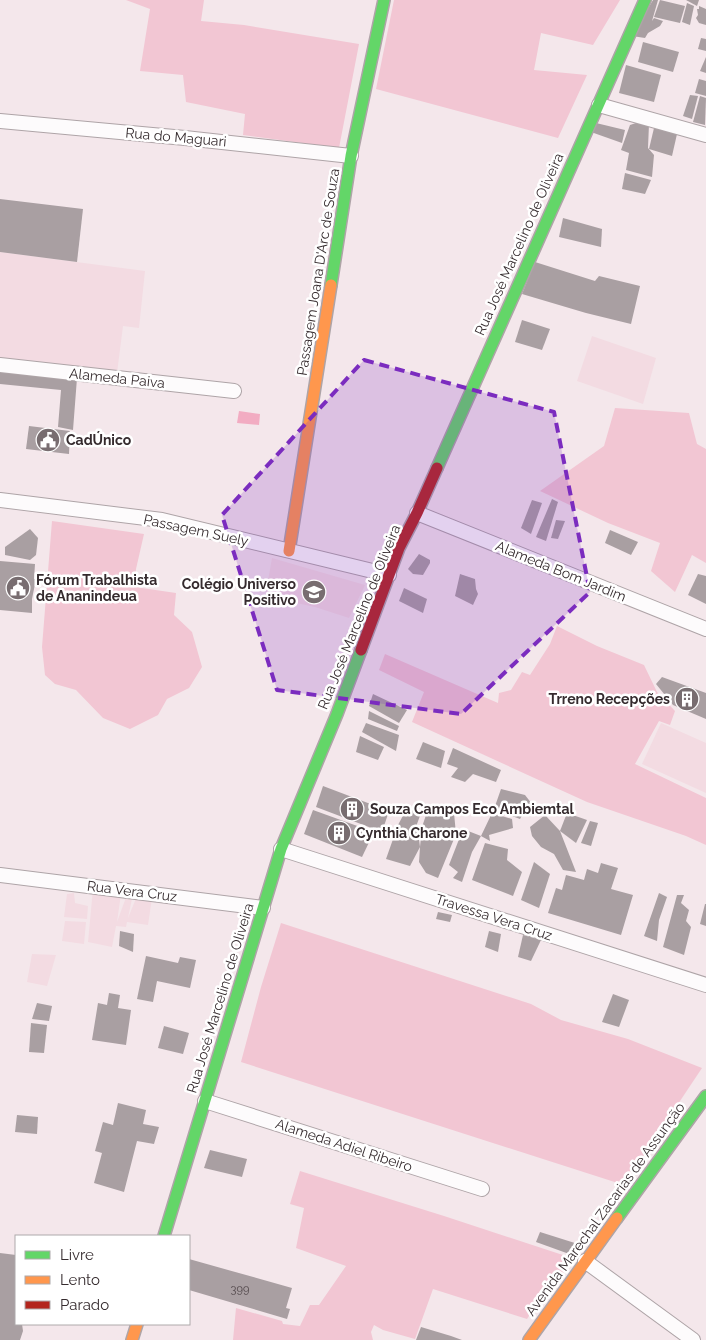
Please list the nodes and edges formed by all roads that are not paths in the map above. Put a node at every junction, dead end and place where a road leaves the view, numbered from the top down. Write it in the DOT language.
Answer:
graph roads {
  1 [pos="384,0"];
  2 [pos="645,0"];
  3 [pos="599,105"];
  4 [pos="0,121"];
  5 [pos="706,135"];
  6 [pos="351,156"];
  7 [pos="0,365"];
  8 [pos="234,391"];
  9 [pos="0,500"];
  10 [pos="417,513"];
  11 [pos="289,550"];
  12 [pos="389,575"];
  13 [pos="706,629"];
  14 [pos="281,849"];
  15 [pos="0,875"];
  16 [pos="263,908"];
  17 [pos="706,985"];
  18 [pos="706,1096"];
  19 [pos="205,1101"];
  20 [pos="482,1189"];
  21 [pos="164,1235"];
  22 [pos="585,1261"];
  23 [pos="137,1325"];
  24 [pos="132,1340"];
  25 [pos="530,1340"];
  26 [pos="692,1340"];
  1 -- 6 [label="street, Passagem Joana D'Arc de Souza"];
  2 -- 3 [label="street, Rua José Marcelino de Oliveira"];
  3 -- 5 [label="street"];
  3 -- 10 [label="street, Rua José Marcelino de Oliveira"];
  4 -- 6 [label="street, Rua do Maguari"];
  6 -- 11 [label="street, Passagem Joana D'Arc de Souza"];
  7 -- 8 [label="street, Alameda Paiva"];
  9 -- 11 [label="street, Passagem Suely"];
  10 -- 12 [label="street, Rua José Marcelino de Oliveira"];
  10 -- 13 [label="street, Alameda Bom Jardim"];
  11 -- 12 [label="street, Passagem Suely"];
  12 -- 14 [label="street, Rua José Marcelino de Oliveira"];
  14 -- 16 [label="street, Rua José Marcelino de Oliveira"];
  14 -- 17 [label="street, Travessa Vera Cruz"];
  15 -- 16 [label="street, Rua Vera Cruz"];
  16 -- 19 [label="street, Rua José Marcelino de Oliveira"];
  18 -- 22 [label="street, Avenida Marechal Zacarias de Assunção"];
  19 -- 20 [label="street, Alameda Adiel Ribeiro"];
  19 -- 21 [label="street, Rua José Marcelino de Oliveira"];
  22 -- 25 [label="street, Avenida Marechal Zacarias de Assunção"];
  22 -- 26 [label="street"];
  23 -- 24 [label="street"];
}
